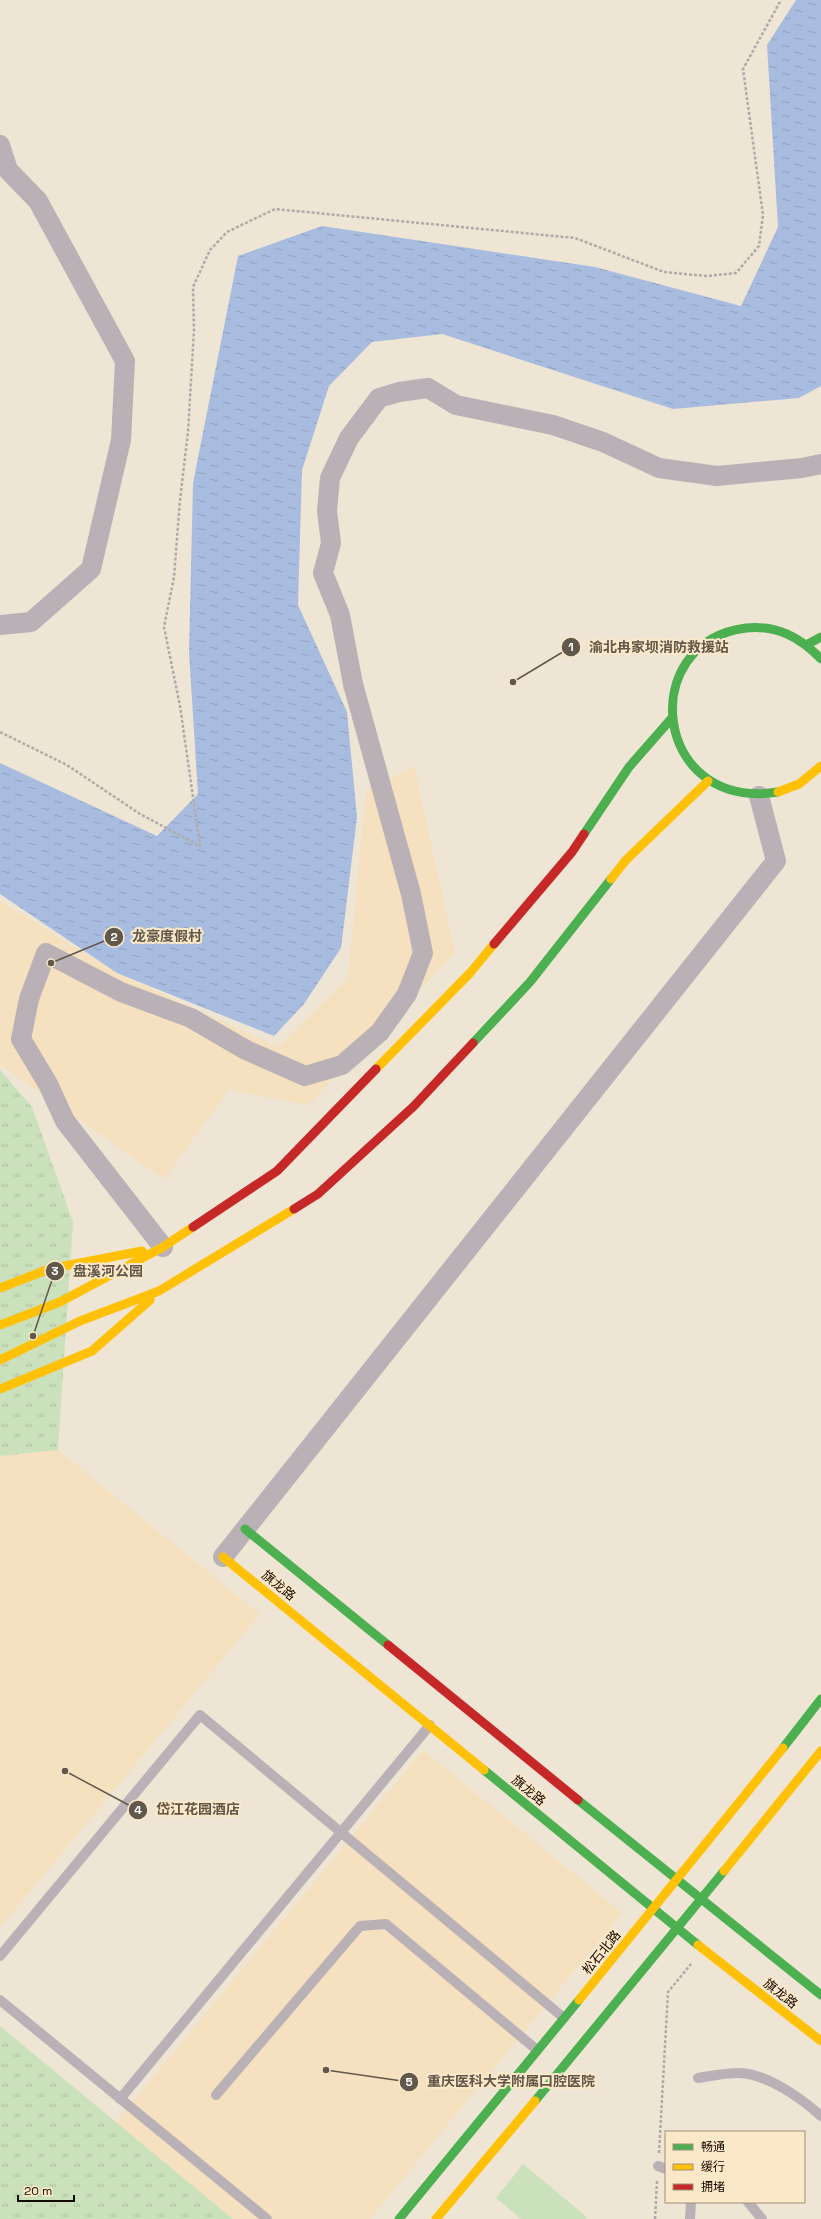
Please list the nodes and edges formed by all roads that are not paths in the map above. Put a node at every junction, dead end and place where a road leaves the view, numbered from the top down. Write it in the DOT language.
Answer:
graph roads {
  1 [pos="0,145"];
  2 [pos="821,464"];
  3 [pos="0,625"];
  4 [pos="821,637"];
  5 [pos="808,644"];
  6 [pos="821,659"];
  7 [pos="672,719"];
  8 [pos="821,766"];
  9 [pos="708,781"];
  10 [pos="759,796"];
  11 [pos="163,1247"];
  12 [pos="0,1288"];
  13 [pos="159,1291"];
  14 [pos="0,1325"];
  15 [pos="0,1360"];
  16 [pos="0,1389"];
  17 [pos="245,1529"];
  18 [pos="223,1557"];
  19 [pos="821,1700"];
  20 [pos="430,1725"];
  21 [pos="821,1751"];
  22 [pos="341,1833"];
  23 [pos="676,1880"];
  24 [pos="702,1900"];
  25 [pos="653,1908"];
  26 [pos="678,1929"];
  27 [pos="0,1956"];
  28 [pos="821,1995"];
  29 [pos="0,2000"];
  30 [pos="564,2018"];
  31 [pos="821,2041"];
  32 [pos="537,2050"];
  33 [pos="698,2078"];
  34 [pos="216,2095"];
  35 [pos="120,2099"];
  36 [pos="821,2116"];
  37 [pos="691,2203"];
  38 [pos="749,2203"];
  39 [pos="267,2219"];
  40 [pos="399,2219"];
  41 [pos="436,2219"];
  42 [pos="690,2219"];
  43 [pos="762,2219"];
  1 -- 3 [label="street"];
  2 -- 11 [label="street"];
  4 -- 5 [label="main road"];
  5 -- 6 [label="main road"];
  5 -- 7 [label="main road"];
  7 -- 9 [label="main road"];
  7 -- 11 [label="main road"];
  8 -- 10 [label="main road"];
  9 -- 10 [label="main road"];
  9 -- 13 [label="main road"];
  10 -- 17 [label="street"];
  11 -- 12 [label="main road"];
  11 -- 14 [label="main road"];
  13 -- 15 [label="main road"];
  13 -- 16 [label="main road"];
  17 -- 18 [label="street"];
  17 -- 23 [label="main road"];
  18 -- 20 [label="main road, 旗龙路"];
  19 -- 23 [label="main road, 松石北路"];
  20 -- 22 [label="lane"];
  20 -- 25 [label="main road, 旗龙路"];
  21 -- 24 [label="main road"];
  22 -- 27 [label="lane"];
  22 -- 30 [label="lane"];
  22 -- 35 [label="lane"];
  23 -- 24 [label="main road"];
  23 -- 25 [label="main road, 松石北路"];
  24 -- 26 [label="main road"];
  24 -- 28 [label="main road"];
  25 -- 26 [label="main road, 旗龙路"];
  25 -- 30 [label="main road, 松石北路"];
  26 -- 31 [label="main road, 旗龙路"];
  26 -- 41 [label="main road"];
  29 -- 35 [label="lane"];
  30 -- 32 [label="main road, 松石北路"];
  32 -- 34 [label="lane"];
  32 -- 40 [label="main road, 松石北路"];
  33 -- 36 [label="lane"];
  35 -- 39 [label="lane"];
  37 -- 42 [label="lane"];
  38 -- 43 [label="lane"];
}
